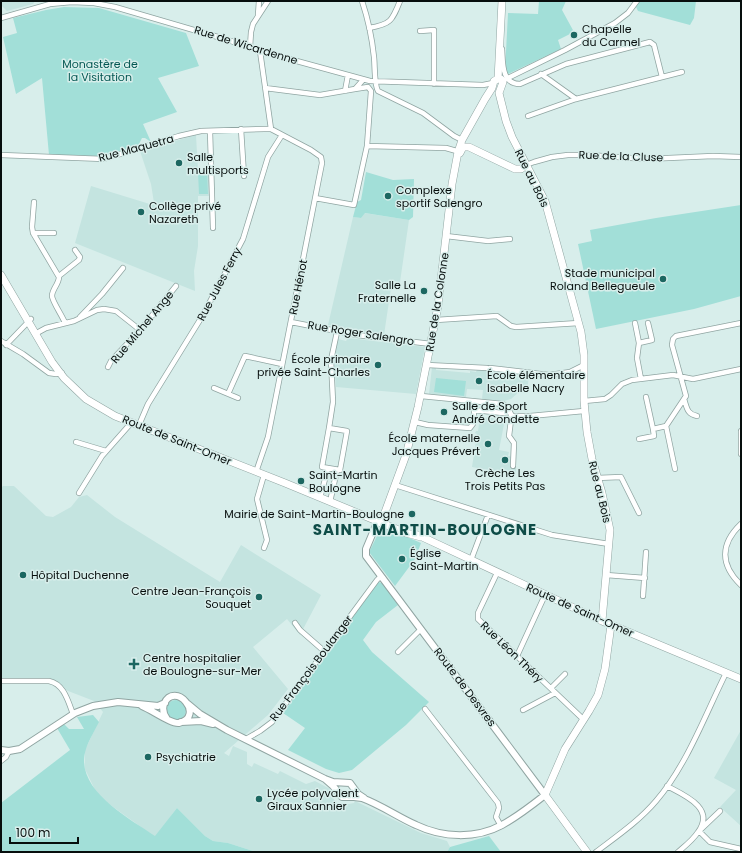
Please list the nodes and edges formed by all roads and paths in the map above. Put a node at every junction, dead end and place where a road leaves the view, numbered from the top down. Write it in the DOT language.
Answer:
graph roads {
  1 [pos="259,1"];
  2 [pos="268,1"];
  3 [pos="362,1"];
  4 [pos="400,1"];
  5 [pos="502,1"];
  6 [pos="637,1"];
  7 [pos="87,2"];
  8 [pos="258,16"];
  9 [pos="1,18"];
  10 [pos="369,28"];
  11 [pos="420,30"];
  12 [pos="250,47"];
  13 [pos="260,50"];
  14 [pos="682,72"];
  15 [pos="541,74"];
  16 [pos="348,75"];
  17 [pos="662,77"];
  18 [pos="363,80"];
  19 [pos="376,82"];
  20 [pos="499,82"];
  21 [pos="434,84"];
  22 [pos="478,85"];
  23 [pos="266,88"];
  24 [pos="355,89"];
  25 [pos="345,91"];
  26 [pos="576,99"];
  27 [pos="484,100"];
  28 [pos="528,116"];
  29 [pos="241,129"];
  30 [pos="271,129"];
  31 [pos="210,130"];
  32 [pos="282,135"];
  33 [pos="461,137"];
  34 [pos="367,146"];
  35 [pos="469,147"];
  36 [pos="446,148"];
  37 [pos="459,153"];
  38 [pos="1,155"];
  39 [pos="741,157"];
  40 [pos="526,165"];
  41 [pos="244,176"];
  42 [pos="315,198"];
  43 [pos="34,202"];
  44 [pos="213,228"];
  45 [pos="33,233"];
  46 [pos="54,233"];
  47 [pos="446,236"];
  48 [pos="510,239"];
  49 [pos="75,250"];
  50 [pos="123,268"];
  51 [pos="1,269"];
  52 [pos="1,275"];
  53 [pos="58,276"];
  54 [pos="176,286"];
  55 [pos="29,320"];
  56 [pos="77,320"];
  57 [pos="436,320"];
  58 [pos="291,322"];
  59 [pos="741,322"];
  60 [pos="65,323"];
  61 [pos="579,323"];
  62 [pos="636,323"];
  63 [pos="648,323"];
  64 [pos="140,330"];
  65 [pos="337,332"];
  66 [pos="37,333"];
  67 [pos="1,341"];
  68 [pos="639,343"];
  69 [pos="431,344"];
  70 [pos="6,345"];
  71 [pos="282,364"];
  72 [pos="584,365"];
  73 [pos="427,366"];
  74 [pos="108,367"];
  75 [pos="741,370"];
  76 [pos="59,373"];
  77 [pos="681,377"];
  78 [pos="641,379"];
  79 [pos="214,388"];
  80 [pos="228,394"];
  81 [pos="421,396"];
  82 [pos="646,397"];
  83 [pos="238,398"];
  84 [pos="684,399"];
  85 [pos="584,401"];
  86 [pos="475,402"];
  87 [pos="474,410"];
  88 [pos="584,411"];
  89 [pos="511,414"];
  90 [pos="697,416"];
  91 [pos="415,422"];
  92 [pos="136,424"];
  93 [pos="666,426"];
  94 [pos="329,428"];
  95 [pos="653,429"];
  96 [pos="741,431"];
  97 [pos="639,439"];
  98 [pos="76,442"];
  99 [pos="106,451"];
  100 [pos="741,454"];
  101 [pos="513,466"];
  102 [pos="328,468"];
  103 [pos="675,469"];
  104 [pos="337,470"];
  105 [pos="256,472"];
  106 [pos="264,475"];
  107 [pos="597,478"];
  108 [pos="395,485"];
  109 [pos="79,492"];
  110 [pos="320,496"];
  111 [pos="330,500"];
  112 [pos="639,513"];
  113 [pos="488,515"];
  114 [pos="380,520"];
  115 [pos="741,524"];
  116 [pos="609,544"];
  117 [pos="264,548"];
  118 [pos="646,552"];
  119 [pos="471,560"];
  120 [pos="497,573"];
  121 [pos="606,575"];
  122 [pos="383,578"];
  123 [pos="645,578"];
  124 [pos="741,585"];
  125 [pos="546,595"];
  126 [pos="643,596"];
  127 [pos="602,621"];
  128 [pos="296,623"];
  129 [pos="611,625"];
  130 [pos="421,629"];
  131 [pos="324,651"];
  132 [pos="398,652"];
  133 [pos="517,656"];
  134 [pos="726,673"];
  135 [pos="565,674"];
  136 [pos="741,679"];
  137 [pos="1,681"];
  138 [pos="551,688"];
  139 [pos="556,693"];
  140 [pos="165,702"];
  141 [pos="127,703"];
  142 [pos="188,704"];
  143 [pos="425,709"];
  144 [pos="523,710"];
  145 [pos="73,714"];
  146 [pos="167,719"];
  147 [pos="584,720"];
  148 [pos="181,722"];
  149 [pos="227,730"];
  150 [pos="246,739"];
  151 [pos="1,750"];
  152 [pos="9,751"];
  153 [pos="1,761"];
  154 [pos="325,779"];
  155 [pos="343,782"];
  156 [pos="667,786"];
  157 [pos="353,787"];
  158 [pos="338,791"];
  159 [pos="545,795"];
  160 [pos="349,796"];
  161 [pos="366,800"];
  162 [pos="720,811"];
  163 [pos="501,826"];
  164 [pos="699,831"];
  165 [pos="741,849"];
  166 [pos="587,852"];
  167 [pos="596,852"];
  168 [pos="678,852"];
  1 -- 8 [label="street"];
  2 -- 8 [label="street"];
  3 -- 10 [label="street"];
  4 -- 10 [label="street"];
  5 -- 20 [label="main road, Rue au Bois"];
  6 -- 20 [label="street"];
  7 -- 9 [label="street, Rue de Wicardenne"];
  7 -- 12 [label="street, Rue de Wicardenne"];
  8 -- 12 [label="street"];
  10 -- 19 [label="street"];
  11 -- 21 [label="street"];
  12 -- 13 [label="street, Rue de Wicardenne"];
  13 -- 16 [label="street, Rue de Wicardenne"];
  13 -- 23 [label="street"];
  14 -- 17 [label="street"];
  15 -- 17 [label="street"];
  15 -- 20 [label="street"];
  15 -- 26 [label="street"];
  16 -- 18 [label="street, Rue de Wicardenne"];
  16 -- 25 [label="street"];
  17 -- 26 [label="street"];
  18 -- 19 [label="street, Rue de Wicardenne"];
  18 -- 24 [label="street"];
  19 -- 21 [label="street, Rue de Wicardenne"];
  19 -- 33 [label="street"];
  20 -- 22 [label="street, Rue de Wicardenne"];
  20 -- 27 [label="main road, Rue de la Colonne"];
  20 -- 40 [label="main road, Rue au Bois"];
  21 -- 22 [label="street, Rue de Wicardenne"];
  22 -- 27 [label="street"];
  23 -- 25 [label="street"];
  23 -- 30 [label="street"];
  24 -- 25 [label="street"];
  24 -- 34 [label="street"];
  26 -- 28 [label="street"];
  27 -- 33 [label="main road, Rue de la Colonne"];
  29 -- 30 [label="street, Rue Maquetra"];
  29 -- 31 [label="street, Rue Maquetra"];
  29 -- 41 [label="street"];
  30 -- 32 [label="street, Rue Hénot"];
  31 -- 38 [label="street, Rue Maquetra"];
  31 -- 44 [label="street"];
  32 -- 42 [label="street, Rue Hénot"];
  32 -- 92 [label="street, Rue Jules Ferry"];
  33 -- 35 [label="street"];
  33 -- 36 [label="street"];
  33 -- 37 [label="main road, Rue de la Colonne"];
  34 -- 36 [label="street"];
  34 -- 42 [label="street"];
  35 -- 37 [label="main road"];
  35 -- 40 [label="main road"];
  36 -- 37 [label="street"];
  37 -- 47 [label="main road, Rue de la Colonne"];
  39 -- 40 [label="street, Rue de la Cluse"];
  40 -- 61 [label="main road, Rue au Bois"];
  42 -- 58 [label="street, Rue Hénot"];
  43 -- 45 [label="street"];
  45 -- 46 [label="street"];
  45 -- 53 [label="street"];
  47 -- 48 [label="street"];
  47 -- 57 [label="main road, Rue de la Colonne"];
  49 -- 53 [label="street"];
  50 -- 56 [label="street"];
  51 -- 55 [label="main road, Route de Saint-Omer"];
  52 -- 55 [label="main road"];
  53 -- 60 [label="street"];
  54 -- 64 [label="street, Rue Michel Ange"];
  55 -- 66 [label="main road, Route de Saint-Omer"];
  55 -- 70 [label="street"];
  56 -- 60 [label="street"];
  56 -- 64 [label="street"];
  57 -- 61 [label="street"];
  57 -- 69 [label="main road, Rue de la Colonne"];
  58 -- 65 [label="street, Rue Roger Salengro"];
  58 -- 71 [label="street, Rue Hénot"];
  59 -- 77 [label="street"];
  60 -- 66 [label="street"];
  61 -- 72 [label="main road, Rue au Bois"];
  62 -- 68 [label="street"];
  63 -- 68 [label="street"];
  64 -- 74 [label="street, Rue Michel Ange"];
  65 -- 69 [label="street, Rue Roger Salengro"];
  65 -- 94 [label="street"];
  66 -- 76 [label="main road, Route de Saint-Omer"];
  67 -- 70 [label="street"];
  68 -- 78 [label="street"];
  69 -- 73 [label="main road, Rue de la Colonne"];
  70 -- 76 [label="street"];
  71 -- 80 [label="street"];
  71 -- 105 [label="street, Rue Hénot"];
  72 -- 73 [label="street"];
  72 -- 85 [label="main road, Rue au Bois"];
  73 -- 81 [label="main road, Rue de la Colonne"];
  75 -- 77 [label="street"];
  76 -- 92 [label="main road, Route de Saint-Omer"];
  77 -- 78 [label="street"];
  77 -- 84 [label="street"];
  78 -- 85 [label="street"];
  79 -- 80 [label="street"];
  80 -- 83 [label="street"];
  81 -- 86 [label="street"];
  81 -- 91 [label="main road, Rue de la Colonne"];
  82 -- 95 [label="street"];
  84 -- 90 [label="street"];
  84 -- 93 [label="street"];
  85 -- 88 [label="main road, Rue au Bois"];
  86 -- 87 [label="street"];
  86 -- 89 [label="street"];
  87 -- 89 [label="street"];
  87 -- 91 [label="street"];
  88 -- 89 [label="street"];
  88 -- 107 [label="main road, Rue au Bois"];
  89 -- 101 [label="street"];
  91 -- 108 [label="main road, Rue de la Colonne"];
  92 -- 99 [label="street, Rue Jules Ferry"];
  92 -- 105 [label="main road, Route de Saint-Omer"];
  93 -- 95 [label="street"];
  93 -- 103 [label="street"];
  94 -- 102 [label="street"];
  94 -- 104 [label="street"];
  95 -- 97 [label="street"];
  96 -- 100 [label="street"];
  98 -- 99 [label="street"];
  99 -- 109 [label="street, Rue Jules Ferry"];
  102 -- 104 [label="street"];
  102 -- 110 [label="street"];
  104 -- 111 [label="street"];
  105 -- 106 [label="main road, Route de Saint-Omer"];
  106 -- 110 [label="main road, Route de Saint-Omer"];
  106 -- 117 [label="street"];
  107 -- 112 [label="street"];
  107 -- 116 [label="main road, Rue au Bois"];
  108 -- 113 [label="street"];
  108 -- 114 [label="main road, Rue de la Colonne"];
  110 -- 111 [label="main road, Route de Saint-Omer"];
  111 -- 114 [label="main road, Route de Saint-Omer"];
  113 -- 116 [label="street"];
  113 -- 119 [label="street"];
  114 -- 119 [label="main road, Route de Saint-Omer"];
  114 -- 122 [label="street, Route de Desvres"];
  115 -- 124 [label="street"];
  116 -- 121 [label="main road, Rue au Bois"];
  118 -- 123 [label="street"];
  119 -- 120 [label="main road, Route de Saint-Omer"];
  120 -- 125 [label="main road, Route de Saint-Omer"];
  120 -- 133 [label="street, Rue Léon Théry"];
  121 -- 123 [label="street"];
  121 -- 127 [label="main road, Rue au Bois"];
  122 -- 130 [label="street, Route de Desvres"];
  122 -- 131 [label="street, Rue François Boulanger"];
  123 -- 126 [label="street"];
  125 -- 127 [label="main road, Route de Saint-Omer"];
  125 -- 133 [label="street"];
  127 -- 129 [label="main road, Route de Saint-Omer"];
  128 -- 131 [label="street"];
  129 -- 134 [label="main road, Route de Saint-Omer"];
  129 -- 147 [label="main road"];
  130 -- 132 [label="street"];
  130 -- 159 [label="street, Route de Desvres"];
  131 -- 150 [label="street, Rue François Boulanger"];
  133 -- 138 [label="street, Rue Léon Théry"];
  134 -- 136 [label="main road, Route de Saint-Omer"];
  134 -- 156 [label="street"];
  135 -- 138 [label="street"];
  137 -- 145 [label="street"];
  138 -- 139 [label="street, Rue Léon Théry"];
  139 -- 144 [label="street"];
  139 -- 147 [label="street, Rue Léon Théry"];
  140 -- 141 [label="street"];
  140 -- 142 [label="street"];
  140 -- 146 [label="street"];
  141 -- 145 [label="street"];
  141 -- 146 [label="street"];
  142 -- 148 [label="street"];
  142 -- 149 [label="street"];
  143 -- 163 [label="street"];
  145 -- 152 [label="street"];
  146 -- 148 [label="street"];
  147 -- 159 [label="main road"];
  148 -- 149 [label="street"];
  149 -- 150 [label="street"];
  150 -- 154 [label="street"];
  151 -- 152 [label="street"];
  152 -- 153 [label="street"];
  154 -- 155 [label="street"];
  154 -- 158 [label="street"];
  155 -- 157 [label="street"];
  155 -- 158 [label="street"];
  156 -- 164 [label="street"];
  156 -- 167 [label="street"];
  157 -- 160 [label="street"];
  157 -- 161 [label="street"];
  158 -- 160 [label="street"];
  159 -- 163 [label="street"];
  159 -- 166 [label="main road, Route de Desvres"];
  160 -- 161 [label="street"];
  161 -- 163 [label="street"];
  162 -- 164 [label="street"];
  164 -- 165 [label="street"];
  164 -- 168 [label="street"];
}
